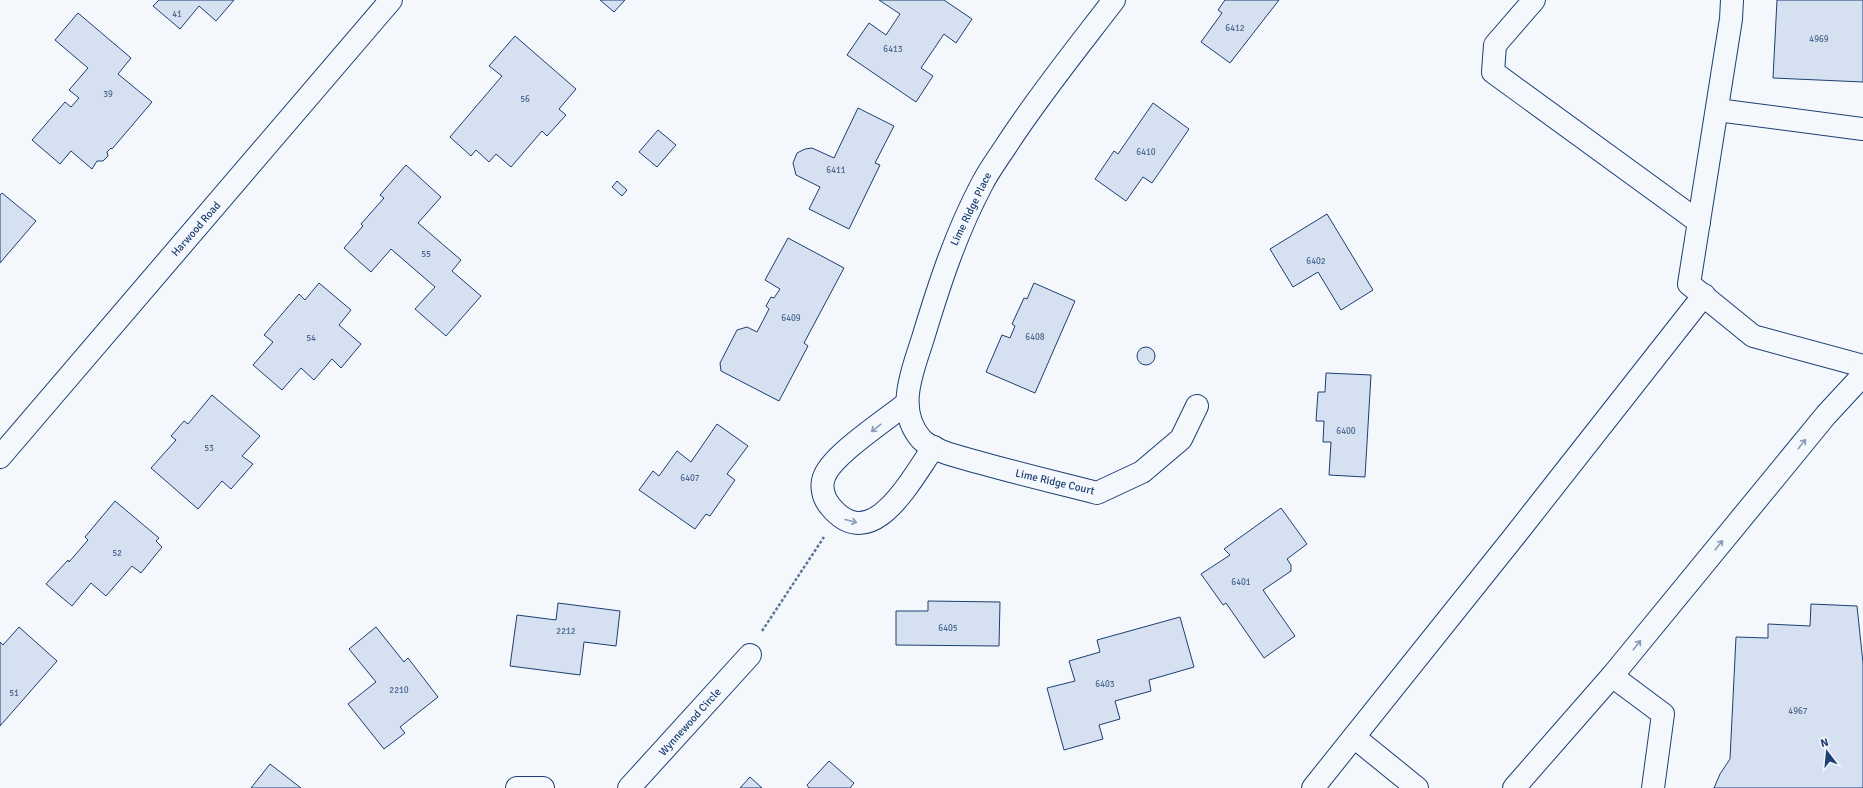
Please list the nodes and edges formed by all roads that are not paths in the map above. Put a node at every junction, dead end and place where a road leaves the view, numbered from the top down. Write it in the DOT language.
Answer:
graph roads {
  1 [pos="391,0"];
  2 [pos="1114,0"];
  3 [pos="1534,0"];
  4 [pos="1732,0"];
  5 [pos="1717,110"];
  6 [pos="1863,130"];
  7 [pos="1699,222"];
  8 [pos="1704,296"];
  9 [pos="1863,366"];
  10 [pos="1863,375"];
  11 [pos="906,403"];
  12 [pos="1197,406"];
  13 [pos="913,426"];
  14 [pos="934,447"];
  15 [pos="0,457"];
  16 [pos="750,655"];
  17 [pos="1612,676"];
  18 [pos="1354,736"];
  19 [pos="517,788"];
  20 [pos="543,788"];
  21 [pos="629,788"];
  22 [pos="1313,788"];
  23 [pos="1417,788"];
  24 [pos="1514,788"];
  25 [pos="1653,788"];
  1 -- 15 [label="street, Harwood Road"];
  2 -- 11 [label="street, Lime Ridge Place"];
  3 -- 7 [label="street"];
  4 -- 5 [label="street"];
  5 -- 6 [label="street"];
  5 -- 7 [label="street"];
  7 -- 8 [label="street"];
  8 -- 9 [label="street"];
  8 -- 18 [label="street"];
  17 -- 10 [label="street, one-way"];
  11 -- 13 [label="street, Lime Ridge Place"];
  11 -- 14 [label="street, one-way"];
  12 -- 14 [label="street, Lime Ridge Court"];
  13 -- 14 [label="street, Lime Ridge Court"];
  16 -- 21 [label="street, Wynnewood Circle"];
  17 -- 24 [label="street"];
  17 -- 25 [label="street"];
  18 -- 22 [label="street"];
  18 -- 23 [label="street"];
  19 -- 20 [label="street"];
}
